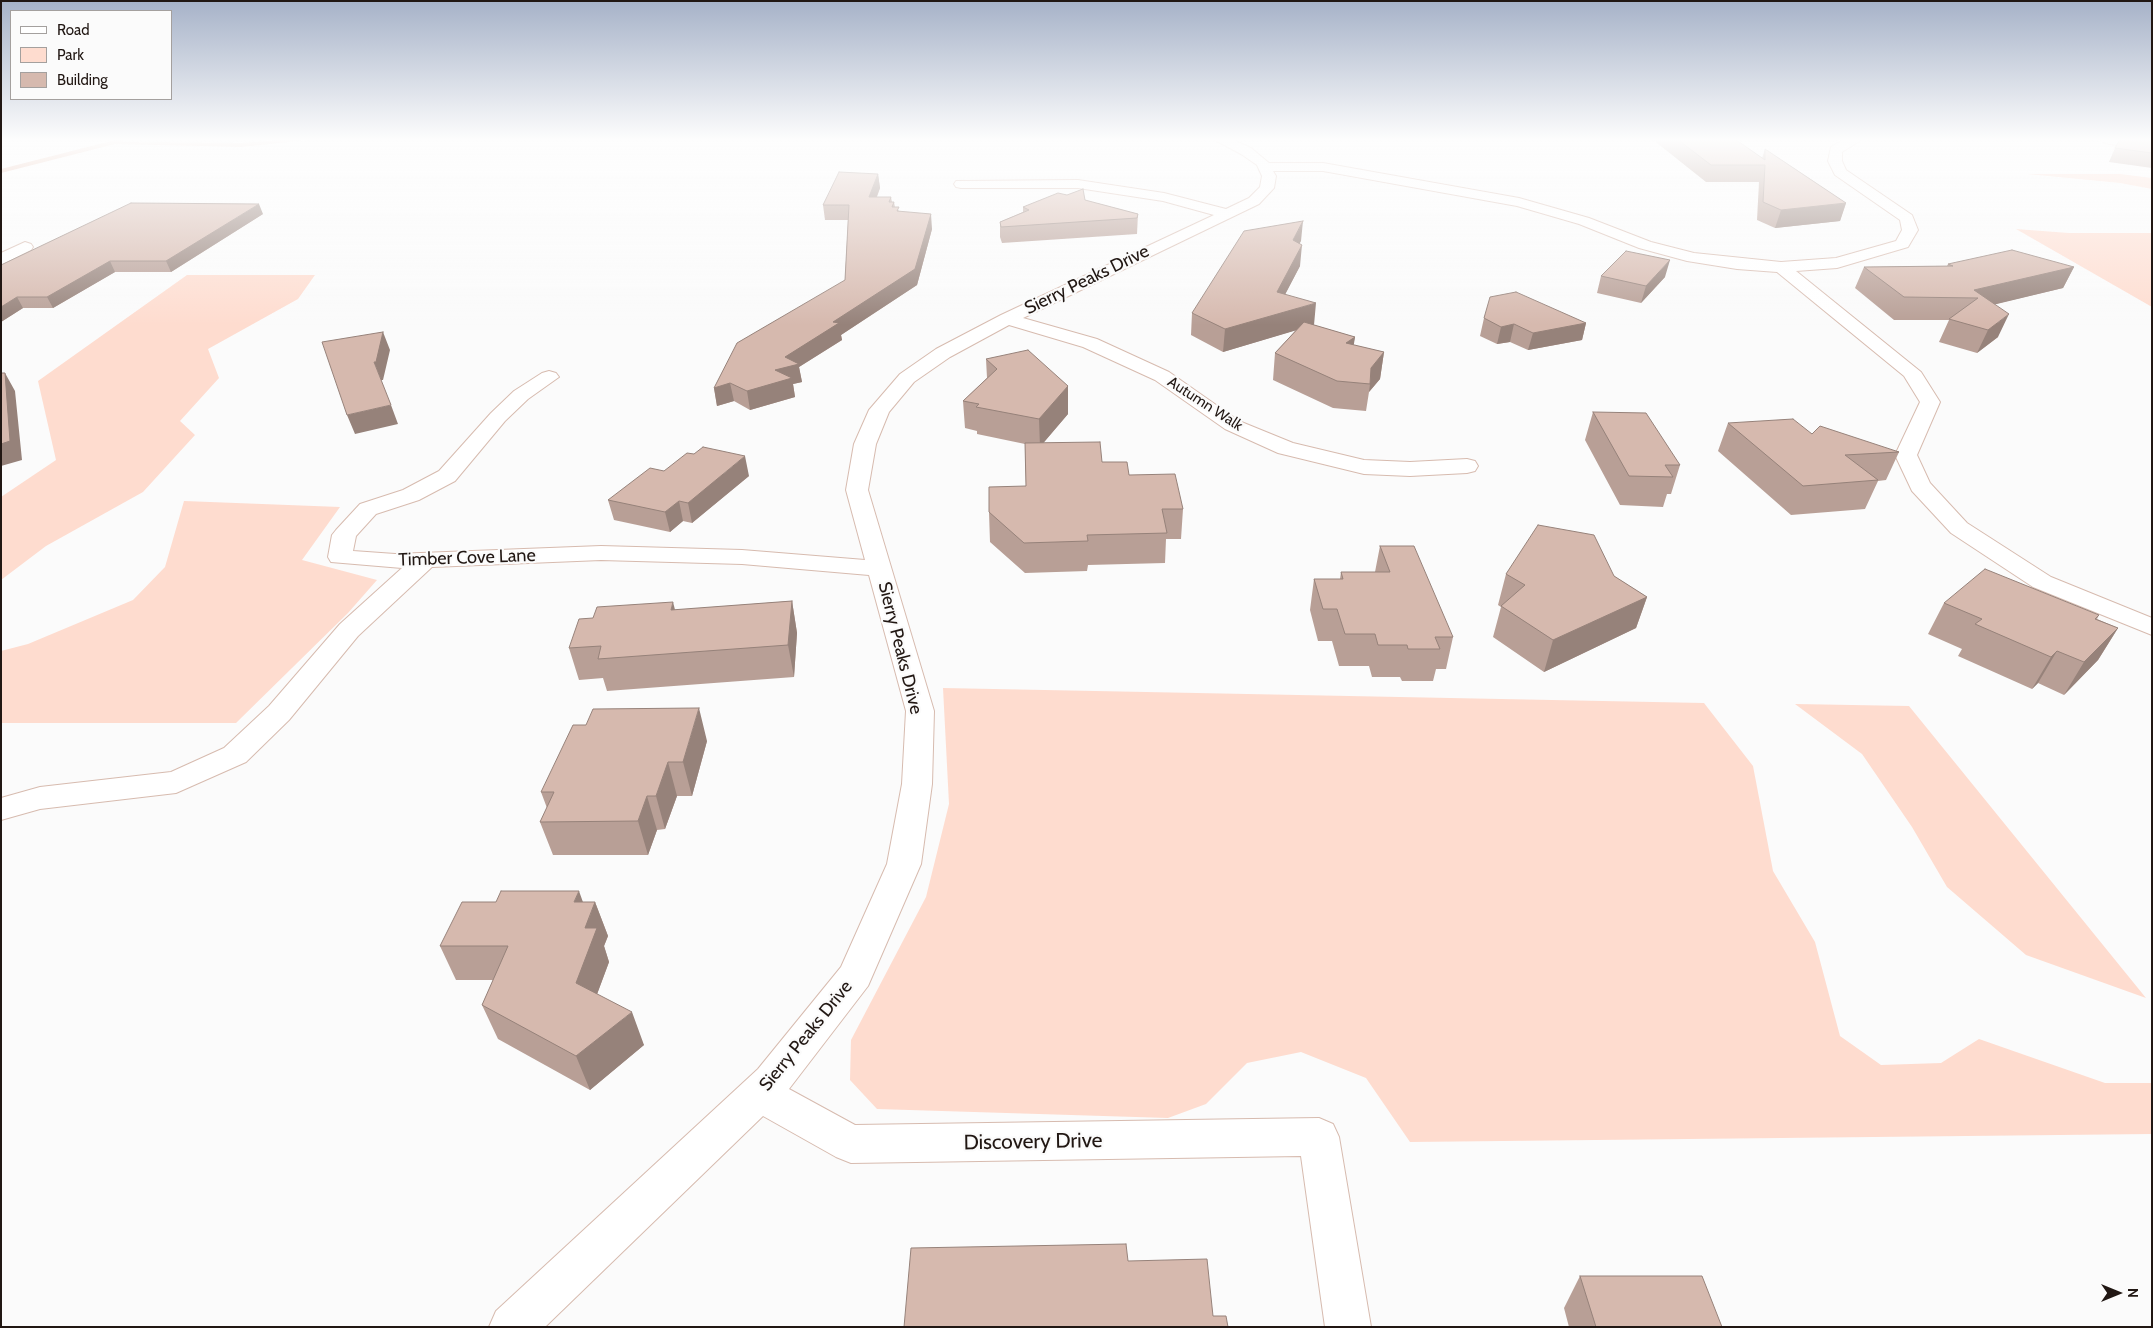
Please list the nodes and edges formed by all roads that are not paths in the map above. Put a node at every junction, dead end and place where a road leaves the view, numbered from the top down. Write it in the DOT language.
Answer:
graph roads {
  1 [pos="1178,201"];
  2 [pos="1254,201"];
  3 [pos="1514,201"];
  4 [pos="1882,201"];
  5 [pos="1225,214"];
  6 [pos="25,247"];
  7 [pos="1,260"];
  8 [pos="1781,267"];
  9 [pos="1007,319"];
  10 [pos="549,378"];
  11 [pos="1467,466"];
  12 [pos="425,560"];
  13 [pos="880,569"];
  14 [pos="2152,627"];
  15 [pos="1,809"];
  16 [pos="760,1094"];
  17 [pos="512,1327"];
  18 [pos="1348,1327"];
  1 -- 5 [label="street"];
  2 -- 5 [label="street, Sierry Peaks Drive"];
  3 -- 8 [label="street"];
  4 -- 8 [label="street"];
  5 -- 9 [label="street, Sierry Peaks Drive"];
  6 -- 7 [label="street"];
  8 -- 14 [label="street"];
  9 -- 11 [label="street, Autumn Walk"];
  9 -- 13 [label="street, Sierry Peaks Drive"];
  10 -- 12 [label="street, Timber Cove Lane"];
  12 -- 13 [label="street, Timber Cove Lane"];
  12 -- 15 [label="street"];
  13 -- 16 [label="street, Sierry Peaks Drive"];
  16 -- 17 [label="street, Sierry Peaks Drive"];
  16 -- 18 [label="street, Discovery Drive"];
}
